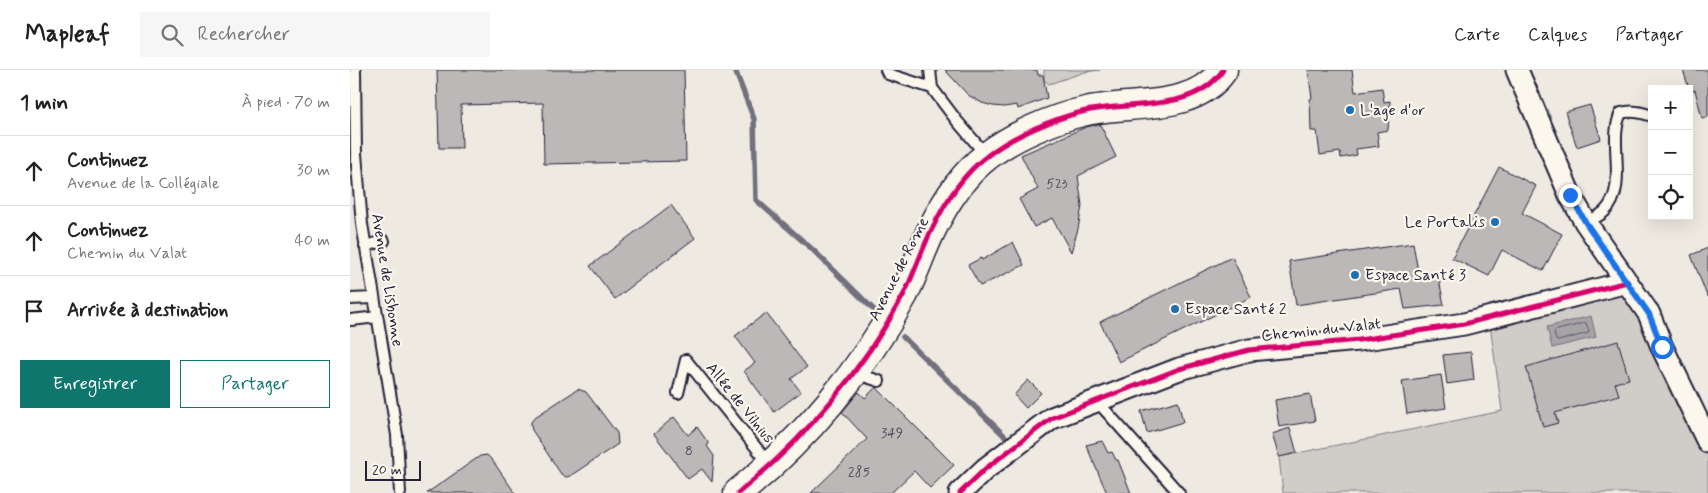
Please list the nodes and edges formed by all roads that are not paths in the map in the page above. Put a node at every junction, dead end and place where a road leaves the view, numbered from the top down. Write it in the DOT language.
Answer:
graph roads {
  1 [pos="355,70"];
  2 [pos="886,70"];
  3 [pos="930,70"];
  4 [pos="1223,70"];
  5 [pos="1517,70"];
  6 [pos="932,88"];
  7 [pos="1648,114"];
  8 [pos="353,137"];
  9 [pos="986,156"];
  10 [pos="1586,223"];
  11 [pos="384,241"];
  12 [pos="365,246"];
  13 [pos="1627,282"];
  14 [pos="373,298"];
  15 [pos="350,299"];
  16 [pos="377,317"];
  17 [pos="351,320"];
  18 [pos="678,394"];
  19 [pos="1096,400"];
  20 [pos="1708,442"];
  21 [pos="757,480"];
  22 [pos="400,493"];
  23 [pos="960,493"];
  24 [pos="1179,493"];
  1 -- 8 [label="lane, Avenue de Lisbonne"];
  2 -- 6 [label="lane"];
  3 -- 6 [label="lane"];
  4 -- 9 [label="street, Avenue de Rome"];
  5 -- 10 [label="street"];
  6 -- 9 [label="lane"];
  7 -- 10 [label="lane"];
  8 -- 12 [label="lane, Avenue de Lisbonne"];
  9 -- 21 [label="street, Avenue de Rome"];
  10 -- 13 [label="street"];
  11 -- 12 [label="lane"];
  12 -- 14 [label="lane, Avenue de Lisbonne"];
  13 -- 19 [label="street, Chemin du Valat"];
  13 -- 20 [label="street"];
  14 -- 15 [label="lane"];
  14 -- 16 [label="lane, Avenue de Lisbonne"];
  16 -- 17 [label="lane"];
  16 -- 22 [label="lane, Avenue de Lisbonne"];
  18 -- 21 [label="lane, Allée de Vilnius"];
  19 -- 23 [label="street, Chemin du Valat"];
  19 -- 24 [label="lane"];
}
